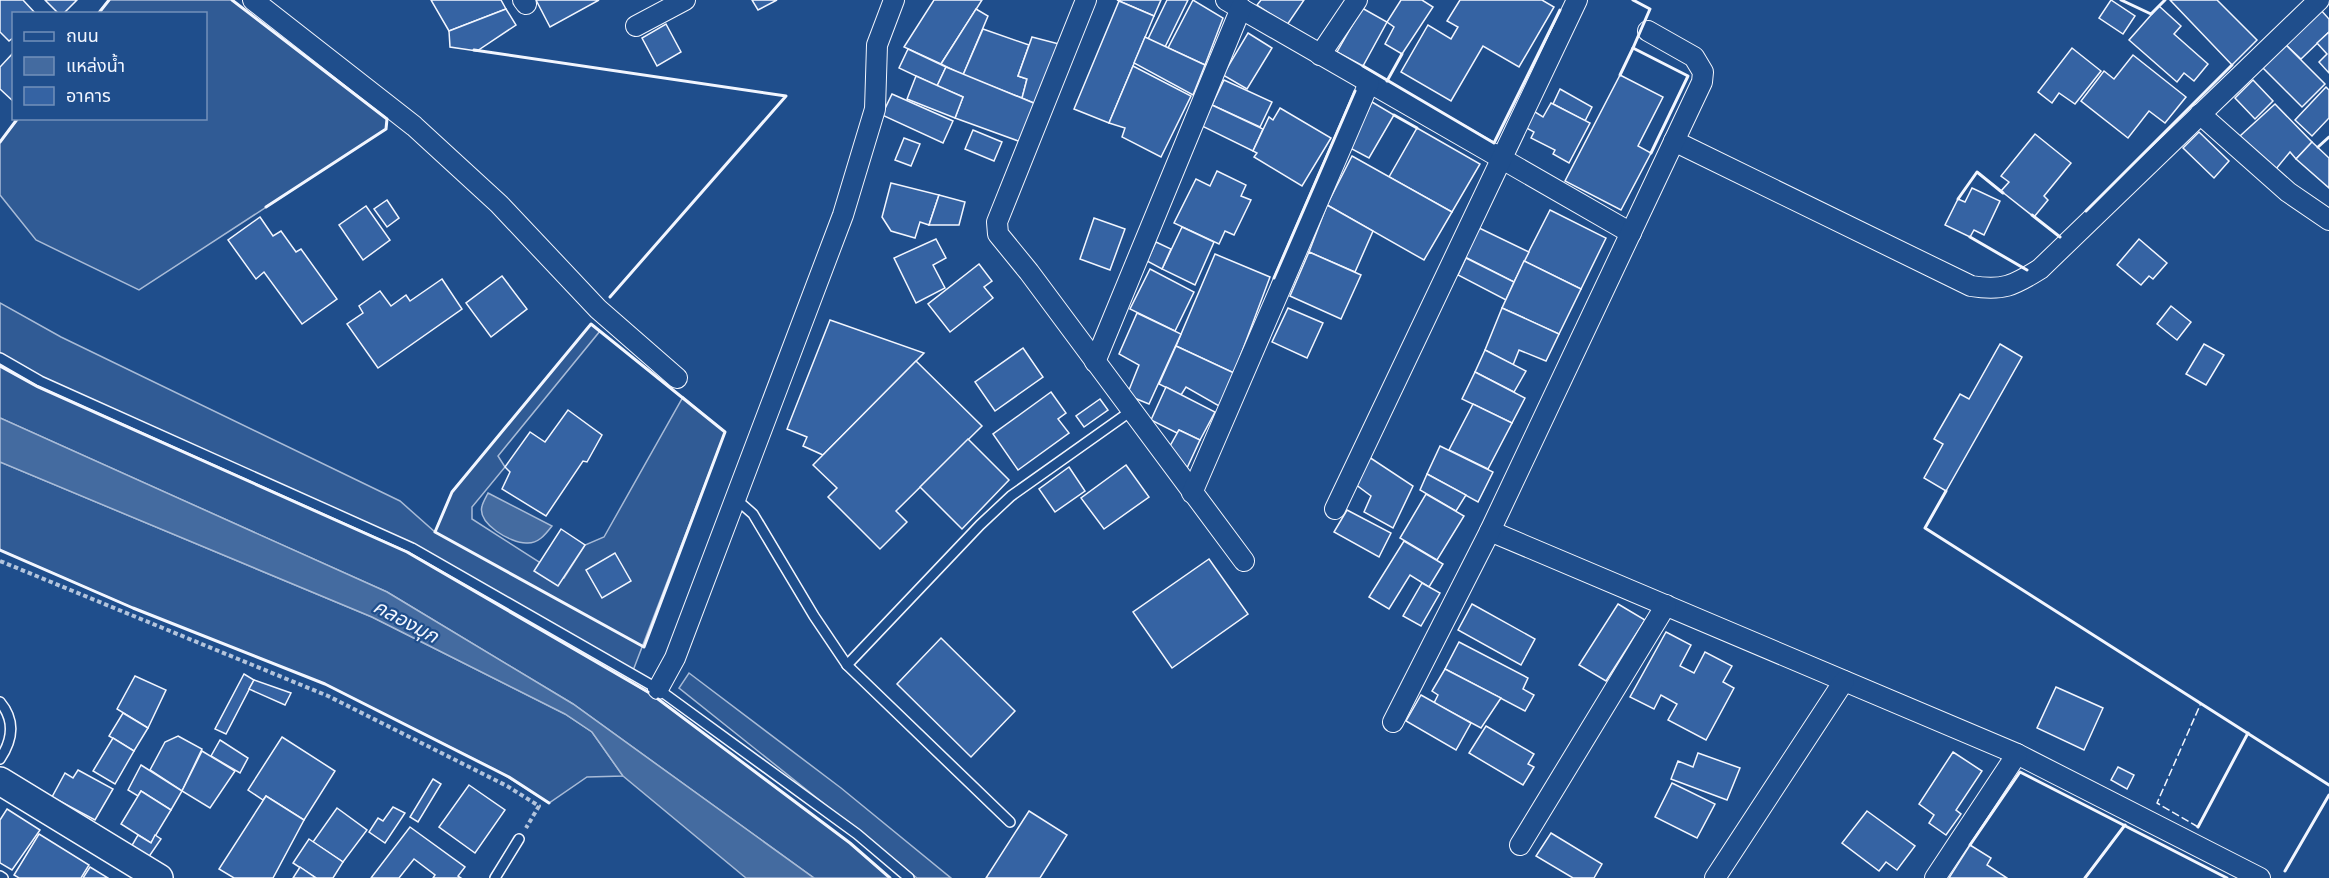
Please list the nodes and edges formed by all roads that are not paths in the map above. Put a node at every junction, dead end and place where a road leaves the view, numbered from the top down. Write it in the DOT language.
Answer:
graph roads {
  1 [pos="253,0"];
  2 [pos="685,0"];
  3 [pos="894,0"];
  4 [pos="1086,0"];
  5 [pos="1357,0"];
  6 [pos="1577,0"];
  7 [pos="2319,0"];
  8 [pos="1233,4"];
  9 [pos="636,26"];
  10 [pos="1648,31"];
  11 [pos="1320,55"];
  12 [pos="1369,83"];
  13 [pos="2200,114"];
  14 [pos="1674,141"];
  15 [pos="1500,158"];
  16 [pos="2329,220"];
  17 [pos="1630,233"];
  18 [pos="0,358"];
  19 [pos="1095,362"];
  20 [pos="677,378"];
  21 [pos="1131,411"];
  22 [pos="1192,493"];
  23 [pos="736,499"];
  24 [pos="1335,509"];
  25 [pos="1490,531"];
  26 [pos="1244,561"];
  27 [pos="1666,605"];
  28 [pos="847,664"];
  29 [pos="1844,681"];
  30 [pos="658,689"];
  31 [pos="0,702"];
  32 [pos="1393,722"];
  33 [pos="2017,754"];
  34 [pos="0,759"];
  35 [pos="0,781"];
  36 [pos="1010,822"];
  37 [pos="519,839"];
  38 [pos="1520,845"];
  39 [pos="159,878"];
  40 [pos="495,878"];
  41 [pos="909,878"];
  42 [pos="1715,878"];
  43 [pos="1935,878"];
  44 [pos="2260,878"];
  1 -- 20 [label="street"];
  2 -- 9 [label="street"];
  3 -- 23 [label="street"];
  4 -- 19 [label="street"];
  5 -- 11 [label="street"];
  6 -- 15 [label="street"];
  7 -- 13 [label="street"];
  8 -- 11 [label="street"];
  8 -- 19 [label="street"];
  10 -- 14 [label="street"];
  11 -- 12 [label="street"];
  12 -- 15 [label="street"];
  12 -- 22 [label="street"];
  13 -- 14 [label="street"];
  13 -- 16 [label="street"];
  14 -- 17 [label="street"];
  15 -- 17 [label="street"];
  15 -- 24 [label="street"];
  17 -- 25 [label="street"];
  18 -- 30 [label="lane"];
  19 -- 21 [label="street"];
  21 -- 22 [label="street"];
  21 -- 28 [label="lane"];
  22 -- 26 [label="street"];
  23 -- 28 [label="lane"];
  23 -- 30 [label="street"];
  25 -- 27 [label="street"];
  25 -- 32 [label="street"];
  27 -- 29 [label="street"];
  27 -- 38 [label="street"];
  28 -- 36 [label="lane"];
  29 -- 33 [label="street"];
  29 -- 42 [label="street"];
  30 -- 41 [label="lane"];
  31 -- 34 [label="lane"];
  33 -- 43 [label="street"];
  33 -- 44 [label="street"];
  35 -- 39 [label="street"];
  37 -- 40 [label="lane"];
}
